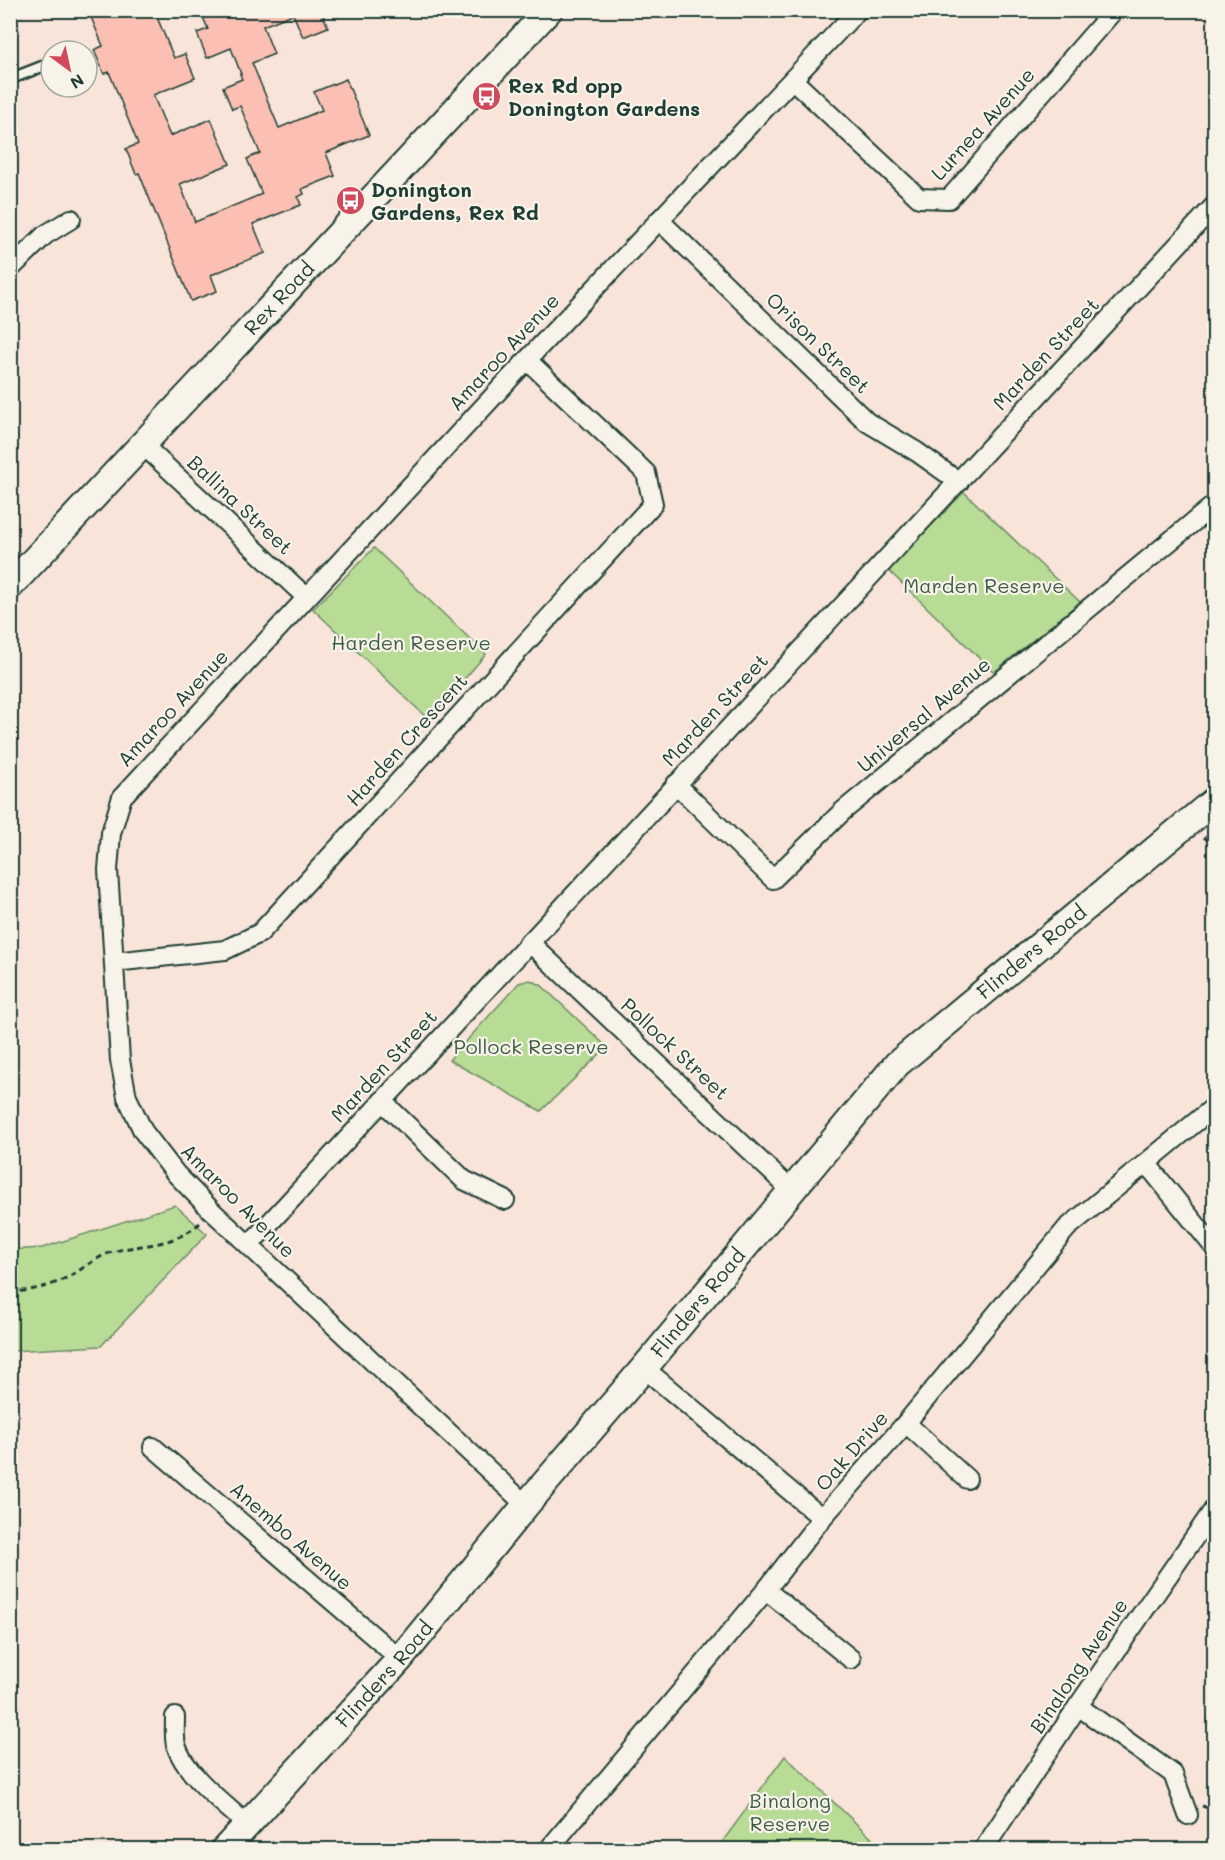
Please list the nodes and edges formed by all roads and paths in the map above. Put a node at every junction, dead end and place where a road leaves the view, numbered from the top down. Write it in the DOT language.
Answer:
graph roads {
  1 [pos="549,10"];
  2 [pos="858,10"];
  3 [pos="1114,10"];
  4 [pos="39,68"];
  5 [pos="10,79"];
  6 [pos="793,80"];
  7 [pos="1215,206"];
  8 [pos="71,219"];
  9 [pos="659,219"];
  10 [pos="10,269"];
  11 [pos="527,360"];
  12 [pos="142,445"];
  13 [pos="959,482"];
  14 [pos="1215,505"];
  15 [pos="10,586"];
  16 [pos="306,597"];
  17 [pos="676,784"];
  18 [pos="1215,801"];
  19 [pos="1201,834"];
  20 [pos="1215,845"];
  21 [pos="529,942"];
  22 [pos="114,962"];
  23 [pos="382,1101"];
  24 [pos="1215,1107"];
  25 [pos="1146,1163"];
  26 [pos="791,1190"];
  27 [pos="505,1200"];
  28 [pos="205,1219"];
  29 [pos="249,1245"];
  30 [pos="1215,1247"];
  31 [pos="10,1292"];
  32 [pos="644,1368"];
  33 [pos="906,1423"];
  34 [pos="153,1447"];
  35 [pos="967,1479"];
  36 [pos="526,1505"];
  37 [pos="1215,1509"];
  38 [pos="822,1518"];
  39 [pos="765,1590"];
  40 [pos="400,1659"];
  41 [pos="851,1659"];
  42 [pos="1078,1706"];
  43 [pos="175,1717"];
  44 [pos="1188,1815"];
  45 [pos="247,1824"];
  46 [pos="224,1850"];
  47 [pos="548,1850"];
  48 [pos="983,1850"];
  1 -- 12 [label="street, Rex Road"];
  2 -- 6 [label="street, Amaroo Avenue"];
  3 -- 6 [label="street, Lurnea Avenue"];
  4 -- 5 [label="lane"];
  6 -- 9 [label="street, Amaroo Avenue"];
  7 -- 13 [label="street, Marden Street"];
  8 -- 10 [label="street"];
  9 -- 11 [label="street, Amaroo Avenue"];
  9 -- 13 [label="street, Orison Street"];
  11 -- 16 [label="street, Amaroo Avenue"];
  11 -- 22 [label="street, Harden Crescent"];
  12 -- 15 [label="street, Rex Road"];
  12 -- 16 [label="street, Ballina Street"];
  13 -- 17 [label="street, Marden Street"];
  14 -- 17 [label="street, Universal Avenue"];
  16 -- 22 [label="street, Amaroo Avenue"];
  17 -- 21 [label="street, Marden Street"];
  18 -- 26 [label="street, Flinders Road"];
  19 -- 20 [label="path"];
  21 -- 23 [label="street, Marden Street"];
  21 -- 26 [label="street, Pollock Street"];
  22 -- 29 [label="street, Amaroo Avenue"];
  23 -- 27 [label="street"];
  23 -- 29 [label="street, Marden Street"];
  24 -- 25 [label="street, Oak Drive"];
  25 -- 30 [label="street"];
  25 -- 33 [label="street, Oak Drive"];
  26 -- 32 [label="street, Flinders Road"];
  28 -- 31 [label="path"];
  29 -- 36 [label="street, Amaroo Avenue"];
  32 -- 36 [label="street, Flinders Road"];
  32 -- 38 [label="street"];
  33 -- 35 [label="street"];
  33 -- 38 [label="street, Oak Drive"];
  34 -- 40 [label="street, Anembo Avenue"];
  36 -- 40 [label="street, Flinders Road"];
  37 -- 42 [label="street, Binalong Avenue"];
  38 -- 39 [label="street, Oak Drive"];
  39 -- 41 [label="street"];
  39 -- 47 [label="street, Oak Drive"];
  40 -- 45 [label="street, Flinders Road"];
  42 -- 44 [label="street"];
  42 -- 48 [label="street, Binalong Avenue"];
  43 -- 45 [label="street"];
  45 -- 46 [label="street, Flinders Road"];
}
